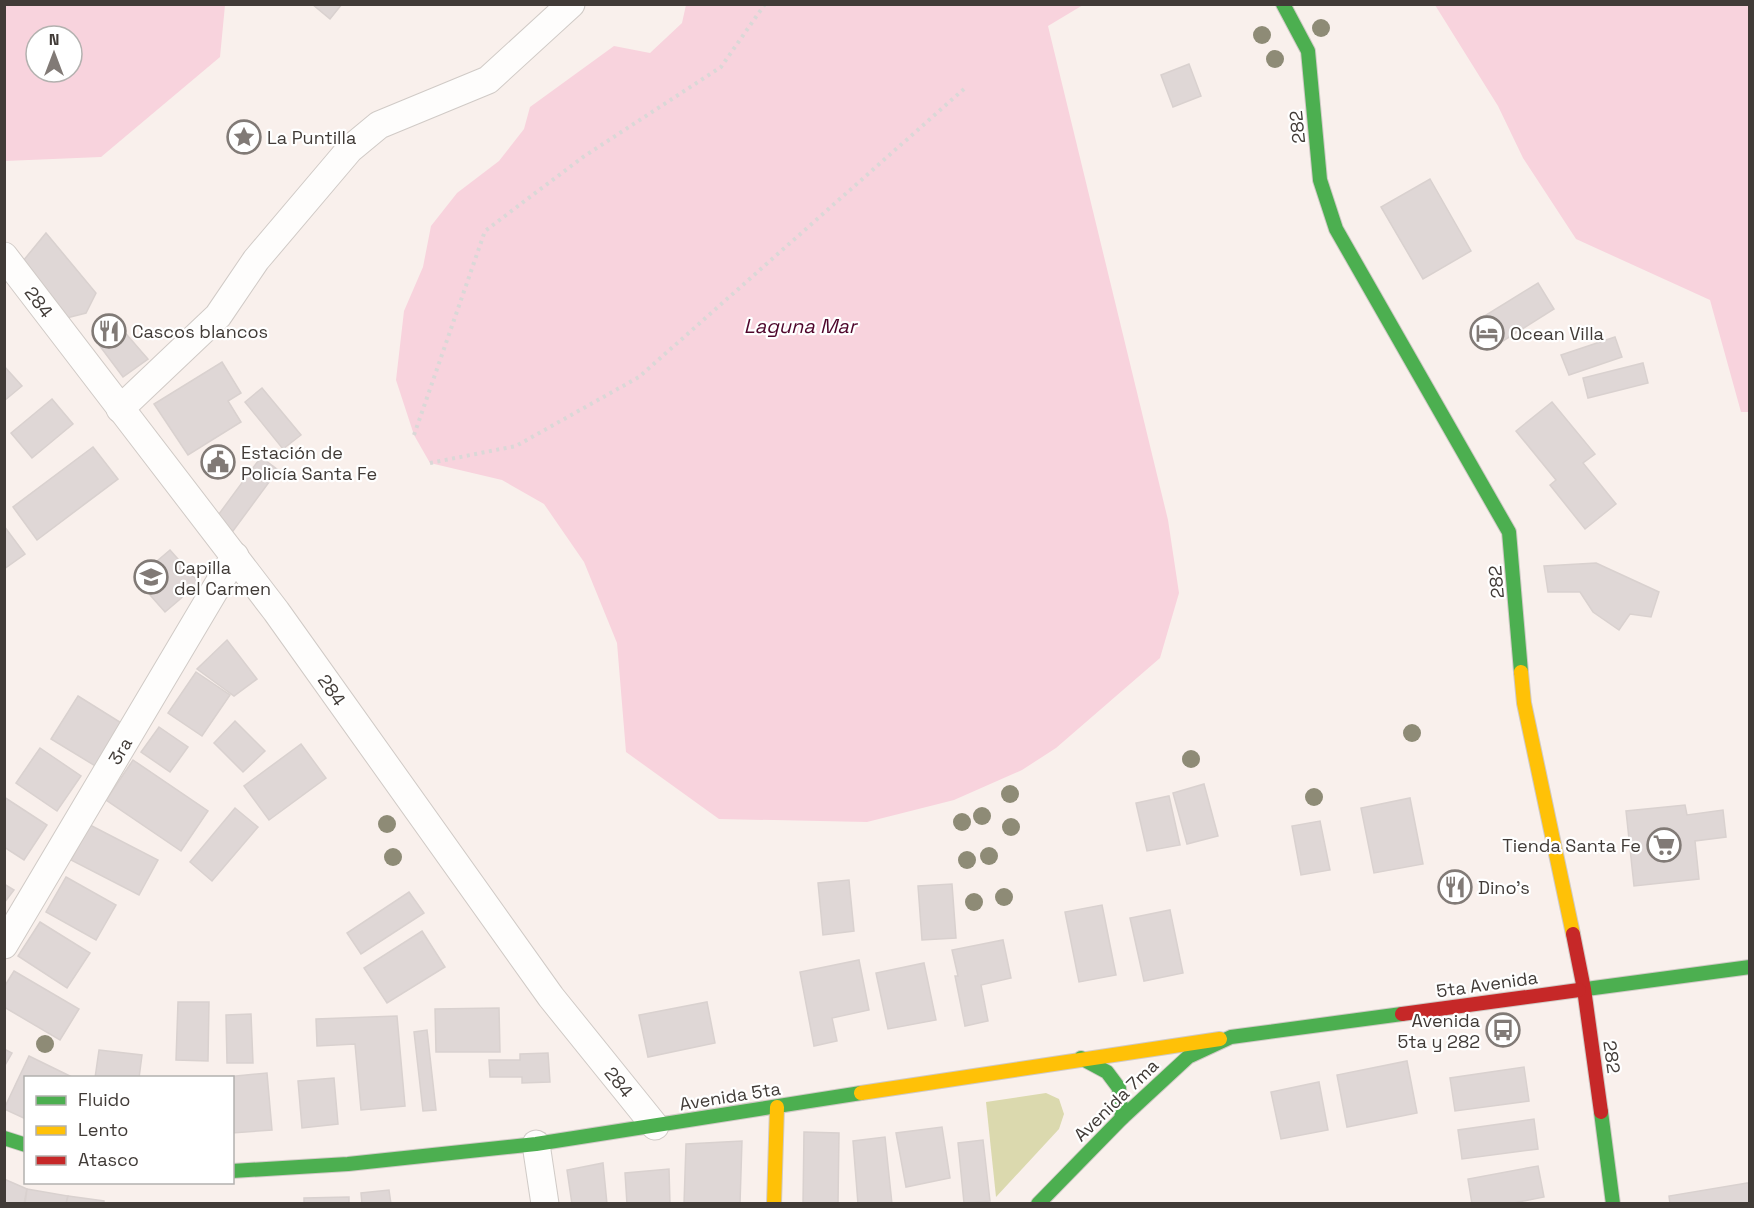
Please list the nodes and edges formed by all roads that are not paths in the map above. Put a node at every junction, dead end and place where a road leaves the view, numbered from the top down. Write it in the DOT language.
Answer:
graph roads {
  1 [pos="571,4"];
  2 [pos="1283,4"];
  3 [pos="7,267"];
  4 [pos="120,410"];
  5 [pos="235,556"];
  6 [pos="4,945"];
  7 [pos="1749,967"];
  8 [pos="1584,988"];
  9 [pos="1230,1037"];
  10 [pos="1081,1058"];
  11 [pos="777,1107"];
  12 [pos="1122,1118"];
  13 [pos="655,1126"];
  14 [pos="4,1138"];
  15 [pos="24,1144"];
  16 [pos="536,1144"];
  17 [pos="234,1171"];
  18 [pos="545,1203"];
  19 [pos="774,1203"];
  20 [pos="1038,1203"];
  21 [pos="1613,1203"];
  1 -- 4 [label="street"];
  2 -- 8 [label="main road, 282"];
  3 -- 4 [label="street, 284"];
  4 -- 5 [label="street, 284"];
  5 -- 6 [label="street, 3ra"];
  5 -- 13 [label="street, 284"];
  7 -- 8 [label="main road, 5ta Avenida"];
  8 -- 9 [label="main road, 5ta Avenida"];
  8 -- 21 [label="main road, 282"];
  9 -- 10 [label="main road, Avenida 5ta"];
  9 -- 12 [label="main road, Avenida 7ma"];
  10 -- 11 [label="main road, Avenida 5ta"];
  10 -- 12 [label="main road"];
  11 -- 13 [label="main road, Avenida 5ta"];
  11 -- 19 [label="main road"];
  12 -- 20 [label="main road, Avenida 7ma"];
  13 -- 16 [label="main road, Avenida 5ta"];
  14 -- 15 [label="main road"];
  16 -- 17 [label="main road, Avenida 5ta"];
  16 -- 18 [label="street"];
}
